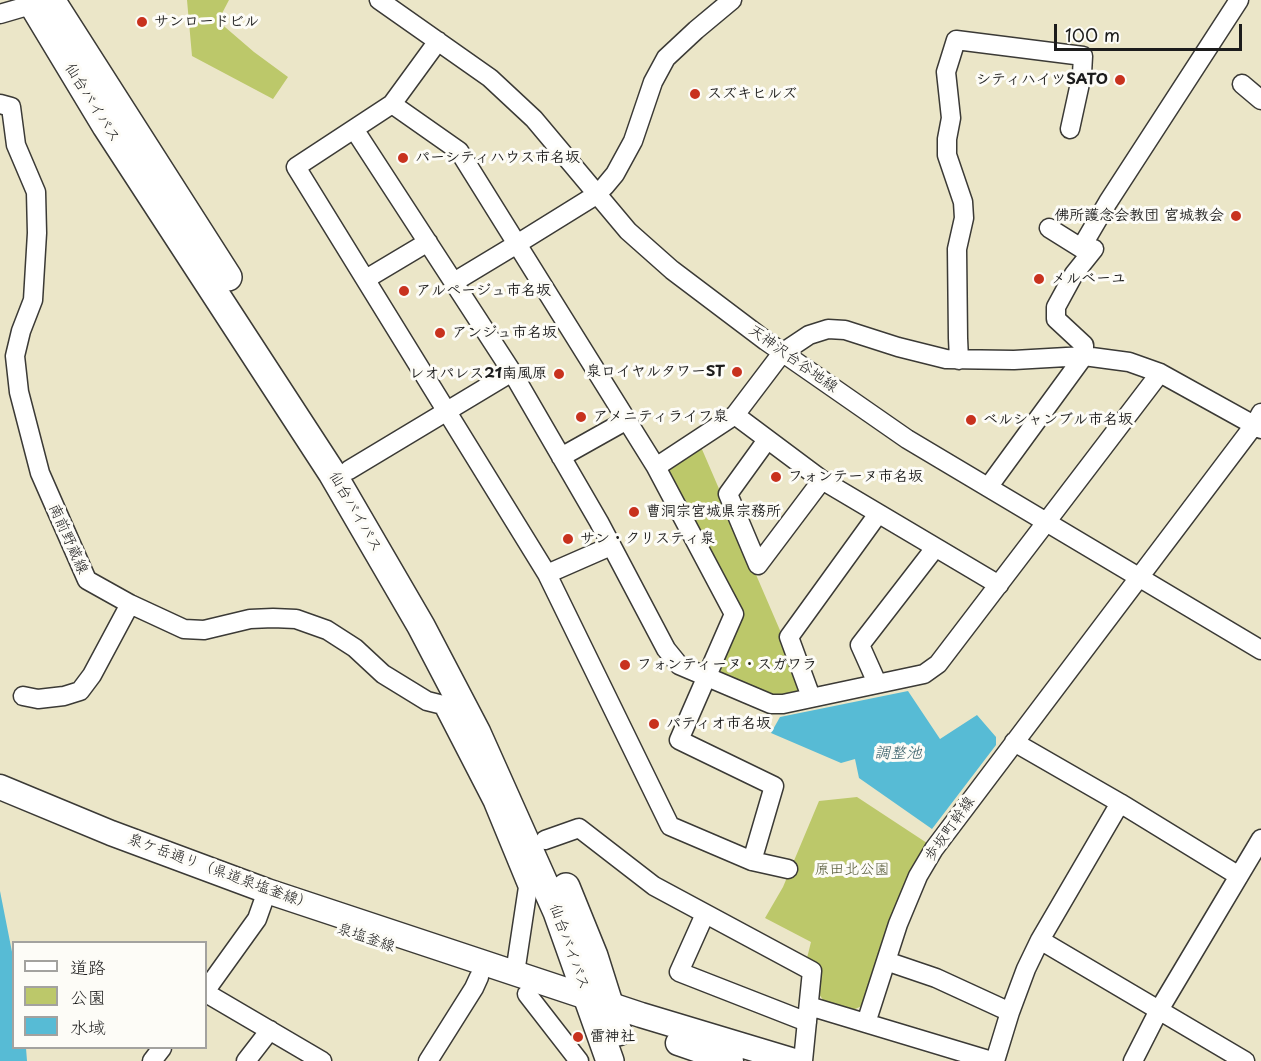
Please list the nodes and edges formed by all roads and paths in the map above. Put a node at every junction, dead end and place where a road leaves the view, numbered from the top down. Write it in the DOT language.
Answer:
graph roads {
  1 [pos="380,0"];
  2 [pos="732,0"];
  3 [pos="1239,0"];
  4 [pos="40,1"];
  5 [pos="0,14"];
  6 [pos="438,41"];
  7 [pos="1242,84"];
  8 [pos="1261,100"];
  9 [pos="0,104"];
  10 [pos="393,104"];
  11 [pos="354,129"];
  12 [pos="1070,129"];
  13 [pos="596,195"];
  14 [pos="1049,228"];
  15 [pos="428,242"];
  16 [pos="517,244"];
  17 [pos="1088,250"];
  18 [pos="366,279"];
  19 [pos="454,282"];
  20 [pos="782,353"];
  21 [pos="1084,356"];
  22 [pos="960,360"];
  23 [pos="512,372"];
  24 [pos="1160,373"];
  25 [pos="447,410"];
  26 [pos="735,415"];
  27 [pos="627,420"];
  28 [pos="1259,422"];
  29 [pos="767,440"];
  30 [pos="561,457"];
  31 [pos="656,467"];
  32 [pos="349,470"];
  33 [pos="822,480"];
  34 [pos="989,486"];
  35 [pos="878,514"];
  36 [pos="1046,522"];
  37 [pos="611,546"];
  38 [pos="935,548"];
  39 [pos="547,574"];
  40 [pos="1139,577"];
  41 [pos="999,585"];
  42 [pos="130,604"];
  43 [pos="1261,650"];
  44 [pos="707,678"];
  45 [pos="877,683"];
  46 [pos="23,696"];
  47 [pos="811,697"];
  48 [pos="453,704"];
  49 [pos="1014,742"];
  50 [pos="2,797"];
  51 [pos="1120,803"];
  52 [pos="1261,839"];
  53 [pos="545,840"];
  54 [pos="752,861"];
  55 [pos="788,869"];
  56 [pos="1239,876"];
  57 [pos="264,897"];
  58 [pos="705,914"];
  59 [pos="1040,940"];
  60 [pos="886,961"];
  61 [pos="515,973"];
  62 [pos="479,977"];
  63 [pos="207,991"];
  64 [pos="207,993"];
  65 [pos="527,994"];
  66 [pos="601,1010"];
  67 [pos="1159,1010"];
  68 [pos="1010,1012"];
  69 [pos="808,1014"];
  70 [pos="866,1023"];
  71 [pos="270,1030"];
  72 [pos="246,1061"];
  73 [pos="322,1061"];
  74 [pos="428,1061"];
  75 [pos="579,1061"];
  76 [pos="610,1061"];
  77 [pos="628,1061"];
  78 [pos="731,1061"];
  79 [pos="794,1061"];
  80 [pos="803,1061"];
  81 [pos="994,1061"];
  82 [pos="1133,1061"];
  83 [pos="1245,1061"];
  1 -- 6 [label="street, 天神沢台谷地線"];
  2 -- 13 [label="street"];
  3 -- 17 [label="street"];
  4 -- 5 [label="street"];
  4 -- 32 [label="highway, 仙台バイパス"];
  4 -- 48 [label="highway, 仙台バイパス"];
  6 -- 10 [label="street"];
  6 -- 13 [label="street, 天神沢台谷地線"];
  7 -- 8 [label="street"];
  9 -- 42 [label="street, 南前野蔵線"];
  10 -- 11 [label="street"];
  10 -- 16 [label="street"];
  11 -- 15 [label="street"];
  11 -- 18 [label="street"];
  12 -- 22 [label="street"];
  13 -- 16 [label="street"];
  13 -- 20 [label="street, 天神沢台谷地線"];
  14 -- 17 [label="street"];
  15 -- 18 [label="street"];
  15 -- 19 [label="street"];
  16 -- 19 [label="street"];
  16 -- 27 [label="street"];
  17 -- 21 [label="street"];
  18 -- 25 [label="street"];
  19 -- 23 [label="street"];
  20 -- 22 [label="street"];
  20 -- 26 [label="street"];
  20 -- 34 [label="street, 天神沢台谷地線"];
  21 -- 22 [label="street"];
  21 -- 24 [label="street"];
  21 -- 34 [label="street"];
  23 -- 25 [label="street"];
  23 -- 30 [label="street"];
  24 -- 28 [label="street"];
  24 -- 36 [label="street"];
  25 -- 32 [label="street"];
  25 -- 39 [label="street"];
  26 -- 29 [label="street"];
  26 -- 31 [label="street"];
  27 -- 30 [label="street"];
  27 -- 31 [label="street"];
  28 -- 40 [label="street, 歩坂町幹線"];
  29 -- 33 [label="street"];
  29 -- 33 [label="street"];
  30 -- 37 [label="street"];
  31 -- 44 [label="street"];
  32 -- 53 [label="highway, 仙台バイパス"];
  33 -- 35 [label="street"];
  34 -- 36 [label="street, 天神沢台谷地線"];
  35 -- 38 [label="street"];
  35 -- 47 [label="street"];
  36 -- 40 [label="street, 天神沢台谷地線"];
  36 -- 41 [label="street"];
  37 -- 39 [label="street"];
  37 -- 44 [label="street"];
  38 -- 41 [label="street"];
  38 -- 45 [label="street"];
  39 -- 54 [label="street"];
  40 -- 43 [label="street, 天神沢台谷地線"];
  40 -- 49 [label="street, 歩坂町幹線"];
  41 -- 45 [label="street"];
  42 -- 46 [label="street"];
  42 -- 48 [label="street, 南前野蔵線"];
  44 -- 47 [label="street"];
  44 -- 54 [label="street"];
  45 -- 47 [label="street"];
  48 -- 61 [label="street"];
  48 -- 66 [label="highway, 仙台バイパス"];
  49 -- 51 [label="street"];
  49 -- 60 [label="street, 歩坂町幹線"];
  50 -- 57 [label="main road, 泉塩釜線"];
  51 -- 56 [label="street"];
  51 -- 59 [label="street"];
  52 -- 56 [label="street"];
  53 -- 58 [label="street"];
  53 -- 66 [label="highway, 仙台バイパス"];
  54 -- 55 [label="street"];
  56 -- 67 [label="street"];
  57 -- 61 [label="main road, 泉ケ岳通り（県道泉塩釜線）"];
  57 -- 62 [label="main road, 泉塩釜線"];
  57 -- 63 [label="street"];
  58 -- 69 [label="street"];
  58 -- 69 [label="street"];
  59 -- 67 [label="street"];
  59 -- 68 [label="street"];
  60 -- 68 [label="street"];
  60 -- 70 [label="street, 歩坂町幹線"];
  61 -- 66 [label="main road, 泉ケ岳通り（県道泉塩釜線）"];
  62 -- 65 [label="main road, 泉塩釜線"];
  62 -- 74 [label="street"];
  64 -- 71 [label="street"];
  65 -- 66 [label="main road, 泉塩釜線"];
  65 -- 75 [label="street"];
  66 -- 76 [label="highway, 仙台バイパス"];
  66 -- 77 [label="highway, 仙台バイパス"];
  66 -- 78 [label="main road, 泉塩釜線"];
  66 -- 79 [label="main road"];
  67 -- 82 [label="street"];
  67 -- 83 [label="street"];
  68 -- 81 [label="street"];
  69 -- 70 [label="street"];
  69 -- 80 [label="street"];
  70 -- 81 [label="street"];
  71 -- 72 [label="street"];
  71 -- 73 [label="street"];
}
